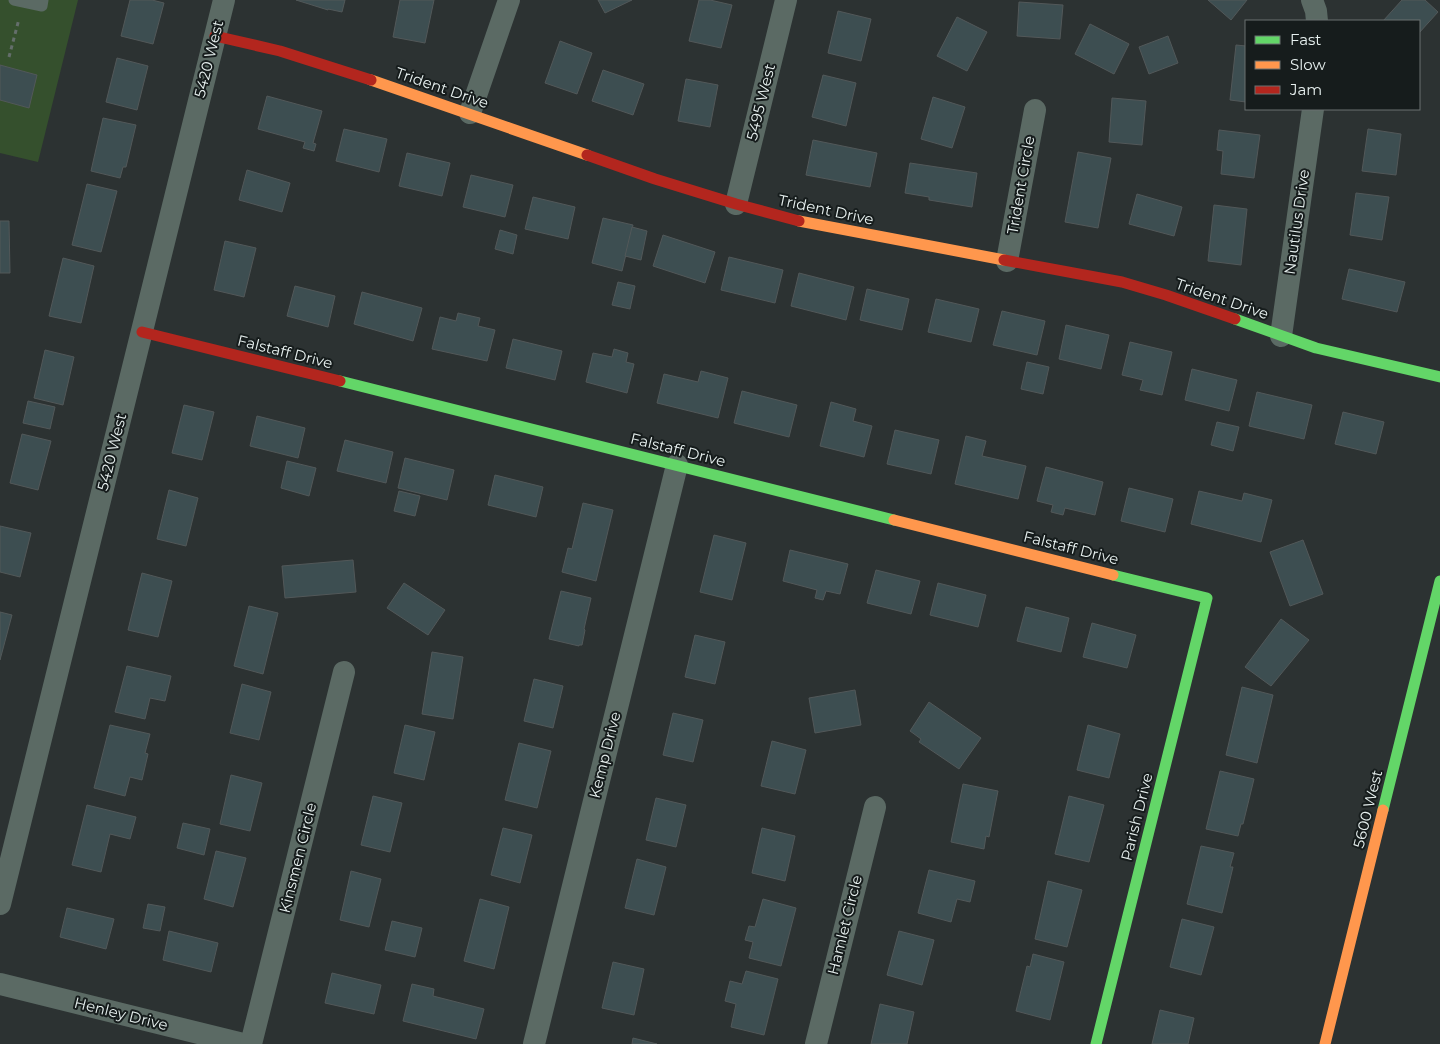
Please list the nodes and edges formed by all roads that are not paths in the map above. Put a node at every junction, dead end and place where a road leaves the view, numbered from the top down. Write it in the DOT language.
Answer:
graph roads {
  1 [pos="14,0"];
  2 [pos="43,0"];
  3 [pos="224,0"];
  4 [pos="509,0"];
  5 [pos="786,0"];
  6 [pos="1312,0"];
  7 [pos="1317,20"];
  8 [pos="215,36"];
  9 [pos="1035,110"];
  10 [pos="1313,110"];
  11 [pos="470,113"];
  12 [pos="736,204"];
  13 [pos="1007,261"];
  14 [pos="142,332"];
  15 [pos="1281,336"];
  16 [pos="1440,377"];
  17 [pos="677,465"];
  18 [pos="1440,581"];
  19 [pos="1208,598"];
  20 [pos="344,672"];
  21 [pos="875,807"];
  22 [pos="0,904"];
  23 [pos="0,984"];
  24 [pos="243,1044"];
  25 [pos="251,1044"];
  26 [pos="534,1044"];
  27 [pos="816,1044"];
  28 [pos="1096,1044"];
  29 [pos="1325,1044"];
  1 -- 2 [label="lane"];
  3 -- 8 [label="street, 5420 West"];
  4 -- 11 [label="street"];
  5 -- 12 [label="street, 5495 West"];
  6 -- 7 [label="street"];
  8 -- 11 [label="street, Trident Drive"];
  8 -- 14 [label="street, 5420 West"];
  9 -- 13 [label="street, Trident Circle"];
  10 -- 15 [label="street, Nautilus Drive"];
  11 -- 12 [label="street, Trident Drive"];
  12 -- 13 [label="street, Trident Drive"];
  13 -- 15 [label="street, Trident Drive"];
  14 -- 17 [label="street, Falstaff Drive"];
  14 -- 22 [label="street, 5420 West"];
  15 -- 16 [label="street, Trident Drive"];
  17 -- 19 [label="street, Falstaff Drive"];
  17 -- 26 [label="street, Kemp Drive"];
  18 -- 29 [label="street, 5600 West"];
  19 -- 28 [label="street, Parish Drive"];
  20 -- 25 [label="street, Kinsmen Circle"];
  21 -- 27 [label="street, Hamlet Circle"];
  23 -- 24 [label="street, Henley Drive"];
}
